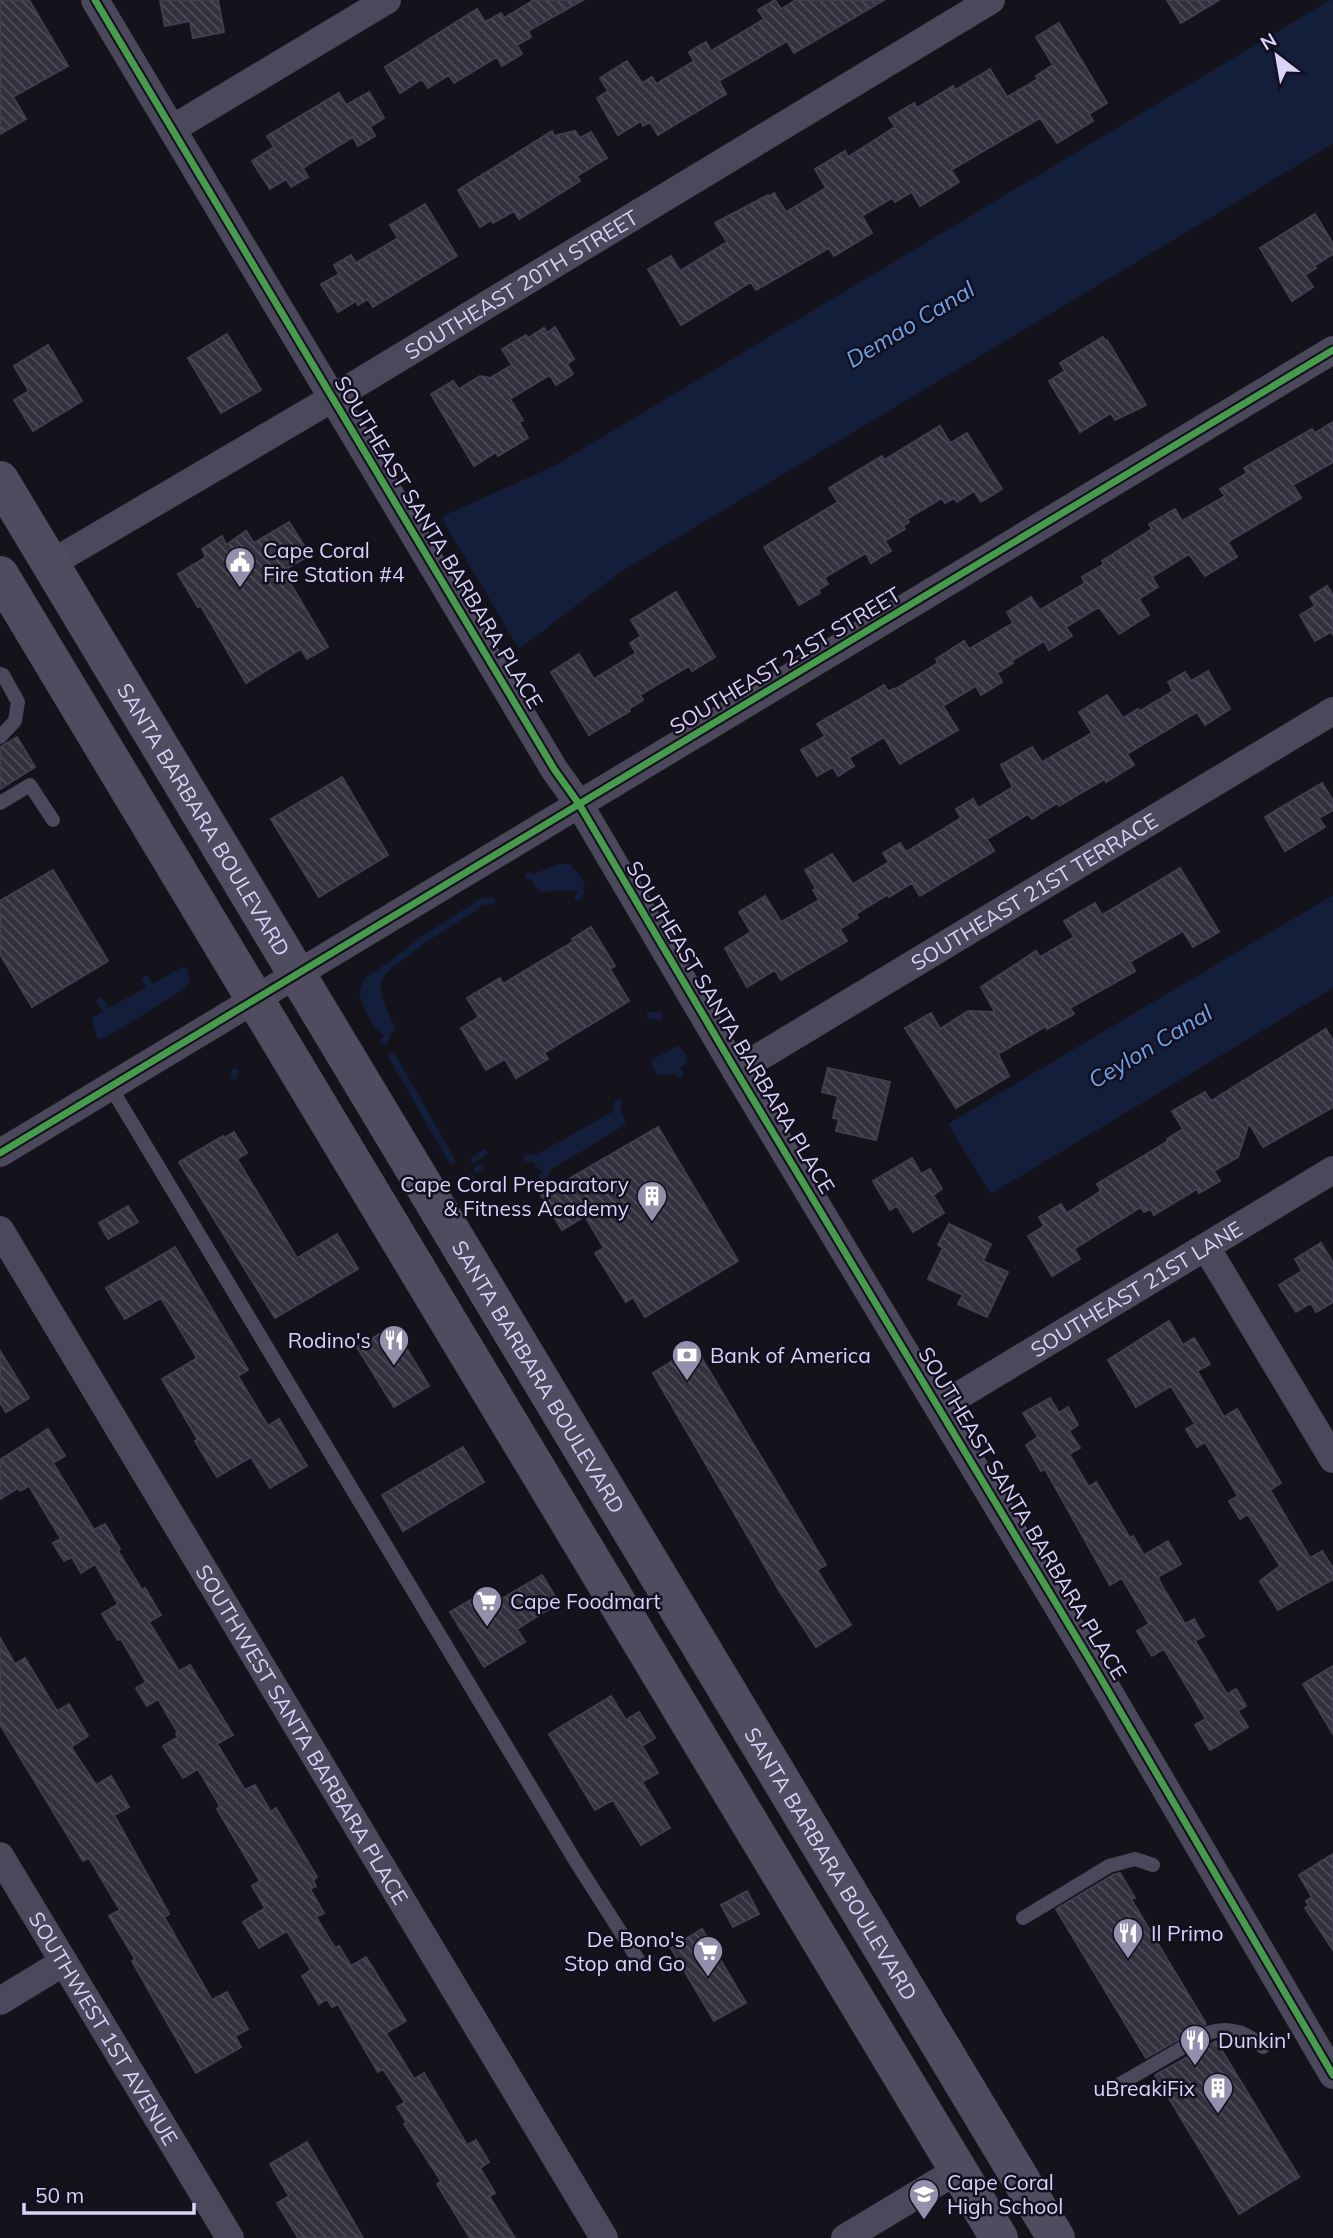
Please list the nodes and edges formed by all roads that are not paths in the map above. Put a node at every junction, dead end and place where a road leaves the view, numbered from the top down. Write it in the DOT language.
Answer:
graph roads {
  1 [pos="95,0"];
  2 [pos="387,0"];
  3 [pos="991,0"];
  4 [pos="172,129"];
  5 [pos="1333,351"];
  6 [pos="333,398"];
  7 [pos="0,480"];
  8 [pos="50,564"];
  9 [pos="3,586"];
  10 [pos="0,674"];
  11 [pos="1333,711"];
  12 [pos="0,737"];
  13 [pos="0,803"];
  14 [pos="579,804"];
  15 [pos="53,820"];
  16 [pos="296,974"];
  17 [pos="256,998"];
  18 [pos="736,1071"];
  19 [pos="110,1086"];
  20 [pos="0,1153"];
  21 [pos="1333,1170"];
  22 [pos="0,1230"];
  23 [pos="1206,1247"];
  24 [pos="940,1407"];
  25 [pos="1333,1459"];
  26 [pos="0,1856"];
  27 [pos="1153,1865"];
  28 [pos="1023,1918"];
  29 [pos="64,1962"];
  30 [pos="641,1964"];
  31 [pos="0,2001"];
  32 [pos="1263,2047"];
  33 [pos="1333,2075"];
  34 [pos="1120,2084"];
  35 [pos="958,2171"];
  36 [pos="228,2237"];
  37 [pos="604,2238"];
  38 [pos="845,2238"];
  39 [pos="999,2238"];
  40 [pos="1056,2238"];
  1 -- 4 [label="street, SOUTHEAST SANTA BARBARA PLACE"];
  2 -- 4 [label="street"];
  3 -- 6 [label="street, SOUTHEAST 20TH STREET"];
  4 -- 6 [label="street, SOUTHEAST SANTA BARBARA PLACE"];
  5 -- 14 [label="street, SOUTHEAST 21ST STREET"];
  6 -- 8 [label="street, SOUTHEAST 20TH STREET"];
  6 -- 14 [label="street, SOUTHEAST SANTA BARBARA PLACE"];
  7 -- 8 [label="main road, SANTA BARBARA BOULEVARD"];
  8 -- 16 [label="main road, SANTA BARBARA BOULEVARD"];
  9 -- 17 [label="main road"];
  10 -- 12 [label="lane"];
  11 -- 18 [label="street, SOUTHEAST 21ST TERRACE"];
  13 -- 15 [label="lane"];
  14 -- 16 [label="street, SOUTHEAST 21ST STREET"];
  14 -- 18 [label="street, SOUTHEAST SANTA BARBARA PLACE"];
  16 -- 17 [label="street, SOUTHEAST 21ST STREET"];
  16 -- 40 [label="main road, SANTA BARBARA BOULEVARD"];
  17 -- 19 [label="street, SOUTHEAST 21ST STREET"];
  17 -- 35 [label="main road"];
  18 -- 24 [label="street, SOUTHEAST SANTA BARBARA PLACE"];
  19 -- 20 [label="street, SOUTHEAST 21ST STREET"];
  19 -- 30 [label="lane"];
  21 -- 23 [label="street, SOUTHEAST 21ST LANE"];
  22 -- 37 [label="street, SOUTHWEST SANTA BARBARA PLACE"];
  23 -- 24 [label="street, SOUTHEAST 21ST LANE"];
  23 -- 25 [label="street"];
  24 -- 33 [label="street, SOUTHEAST SANTA BARBARA PLACE"];
  26 -- 29 [label="street, SOUTHWEST 1ST AVENUE"];
  27 -- 28 [label="lane"];
  29 -- 31 [label="street"];
  29 -- 36 [label="street, SOUTHWEST 1ST AVENUE"];
  32 -- 34 [label="lane"];
  35 -- 38 [label="street"];
  35 -- 39 [label="main road"];
}
